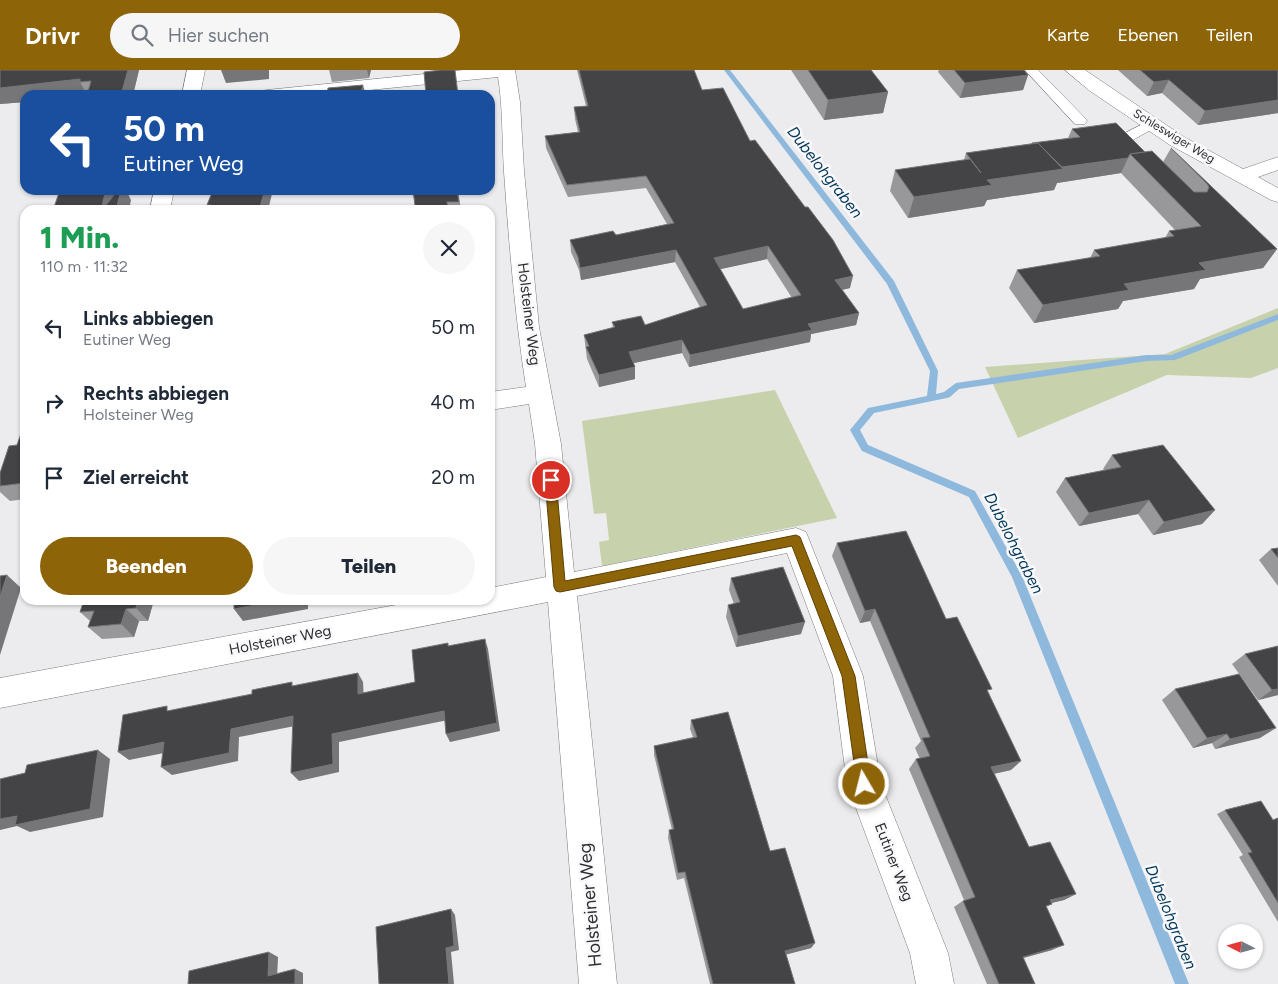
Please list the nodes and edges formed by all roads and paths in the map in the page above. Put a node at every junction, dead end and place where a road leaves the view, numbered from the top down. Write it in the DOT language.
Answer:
graph roads {
  1 [pos="196,70"];
  2 [pos="1031,70"];
  3 [pos="1074,70"];
  4 [pos="506,71"];
  5 [pos="192,90"];
  6 [pos="317,90"];
  7 [pos="1080,120"];
  8 [pos="1151,124"];
  9 [pos="1142,160"];
  10 [pos="1278,163"];
  11 [pos="1242,176"];
  12 [pos="1278,196"];
  13 [pos="539,394"];
  14 [pos="495,400"];
  15 [pos="560,587"];
  16 [pos="495,599"];
  17 [pos="465,605"];
  18 [pos="0,693"];
  19 [pos="598,984"];
  20 [pos="935,984"];
  1 -- 5 [label="street"];
  2 -- 7 [label="lane"];
  3 -- 8 [label="street, Schleswiger Weg"];
  4 -- 6 [label="street"];
  4 -- 13 [label="street, Holsteiner Weg"];
  8 -- 9 [label="lane"];
  8 -- 11 [label="street, Schleswiger Weg"];
  10 -- 11 [label="street"];
  11 -- 12 [label="street, Schleswiger Weg"];
  13 -- 14 [label="street"];
  13 -- 15 [label="street, Holsteiner Weg"];
  15 -- 16 [label="street, Holsteiner Weg"];
  15 -- 19 [label="street, Holsteiner Weg"];
  15 -- 20 [label="street, Eutiner Weg"];
  17 -- 18 [label="street, Holsteiner Weg"];
}
